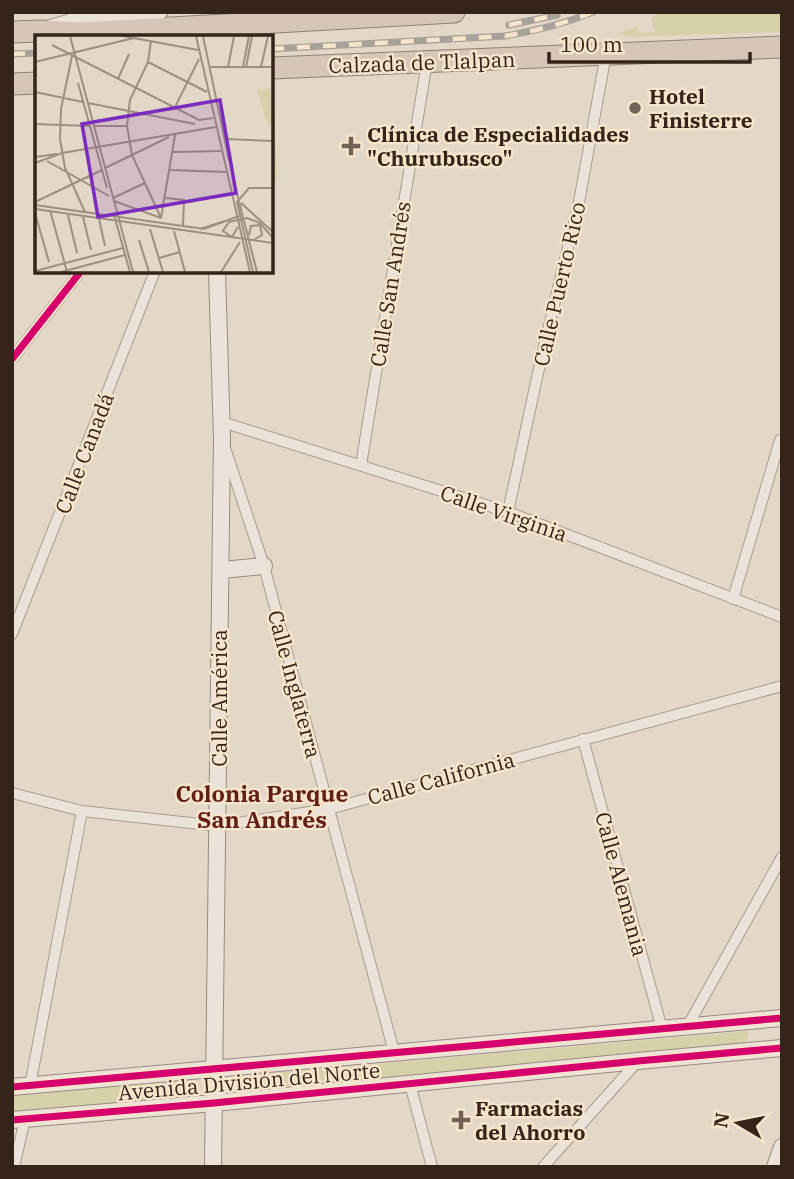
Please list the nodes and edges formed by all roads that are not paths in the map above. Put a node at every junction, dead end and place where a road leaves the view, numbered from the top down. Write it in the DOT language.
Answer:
graph roads {
  1 [pos="159,12"];
  2 [pos="454,12"];
  3 [pos="40,31"];
  4 [pos="12,32"];
  5 [pos="782,47"];
  6 [pos="606,54"];
  7 [pos="427,62"];
  8 [pos="273,68"];
  9 [pos="35,83"];
  10 [pos="12,85"];
  11 [pos="79,273"];
  12 [pos="154,273"];
  13 [pos="217,273"];
  14 [pos="12,359"];
  15 [pos="222,422"];
  16 [pos="222,439"];
  17 [pos="781,441"];
  18 [pos="361,465"];
  19 [pos="508,512"];
  20 [pos="264,566"];
  21 [pos="220,570"];
  22 [pos="733,599"];
  23 [pos="782,617"];
  24 [pos="12,634"];
  25 [pos="782,686"];
  26 [pos="583,739"];
  27 [pos="12,793"];
  28 [pos="329,809"];
  29 [pos="82,811"];
  30 [pos="218,826"];
  31 [pos="782,857"];
  32 [pos="782,1018"];
  33 [pos="687,1027"];
  34 [pos="662,1029"];
  35 [pos="782,1048"];
  36 [pos="394,1052"];
  37 [pos="638,1060"];
  38 [pos="214,1068"];
  39 [pos="410,1084"];
  40 [pos="30,1086"];
  41 [pos="12,1087"];
  42 [pos="214,1103"];
  43 [pos="18,1119"];
  44 [pos="782,1147"];
  45 [pos="14,1167"];
  46 [pos="213,1167"];
  47 [pos="432,1167"];
  48 [pos="543,1167"];
  49 [pos="775,1167"];
  1 -- 3 [label="main road"];
  2 -- 3 [label="highway"];
  3 -- 4 [label="highway"];
  5 -- 6 [label="highway, Calzada de Tlalpan"];
  6 -- 7 [label="highway, Calzada de Tlalpan"];
  6 -- 19 [label="street, Calle Puerto Rico"];
  7 -- 8 [label="highway, Calzada de Tlalpan"];
  7 -- 18 [label="street, Calle San Andrés"];
  9 -- 10 [label="highway"];
  11 -- 14 [label="street"];
  12 -- 24 [label="street, Calle Canadá"];
  13 -- 15 [label="main road, Calle América"];
  15 -- 16 [label="main road, Calle América"];
  15 -- 18 [label="street, Calle Virginia"];
  16 -- 20 [label="street, Calle Inglaterra"];
  16 -- 21 [label="main road, Calle América"];
  17 -- 22 [label="street"];
  18 -- 19 [label="street, Calle Virginia"];
  19 -- 22 [label="street, Calle Virginia"];
  20 -- 21 [label="main road"];
  20 -- 28 [label="street, Calle Inglaterra"];
  21 -- 30 [label="main road, Calle América"];
  22 -- 23 [label="street, Calle Virginia"];
  25 -- 26 [label="street, Calle California"];
  26 -- 28 [label="street, Calle California"];
  26 -- 34 [label="street, Calle Alemania"];
  27 -- 29 [label="street, Calle California"];
  28 -- 30 [label="street, Calle California"];
  28 -- 36 [label="street, Calle Inglaterra"];
  29 -- 30 [label="street, Calle California"];
  29 -- 40 [label="street"];
  30 -- 38 [label="main road, Calle América"];
  31 -- 33 [label="street"];
  32 -- 33 [label="main road, Avenida División del Norte"];
  33 -- 34 [label="main road, Avenida División del Norte"];
  34 -- 36 [label="main road, Avenida División del Norte"];
  35 -- 37 [label="main road, Avenida División del Norte"];
  36 -- 38 [label="main road, Avenida División del Norte"];
  37 -- 39 [label="main road, Avenida División del Norte"];
  37 -- 48 [label="street"];
  38 -- 40 [label="main road, Avenida División del Norte"];
  38 -- 42 [label="main road, Calle América"];
  39 -- 42 [label="main road, Avenida División del Norte"];
  39 -- 47 [label="street"];
  40 -- 41 [label="main road, Avenida División del Norte"];
  42 -- 43 [label="main road, Avenida División del Norte"];
  42 -- 46 [label="main road, Calle América"];
  43 -- 45 [label="street"];
  44 -- 49 [label="main road"];
}
